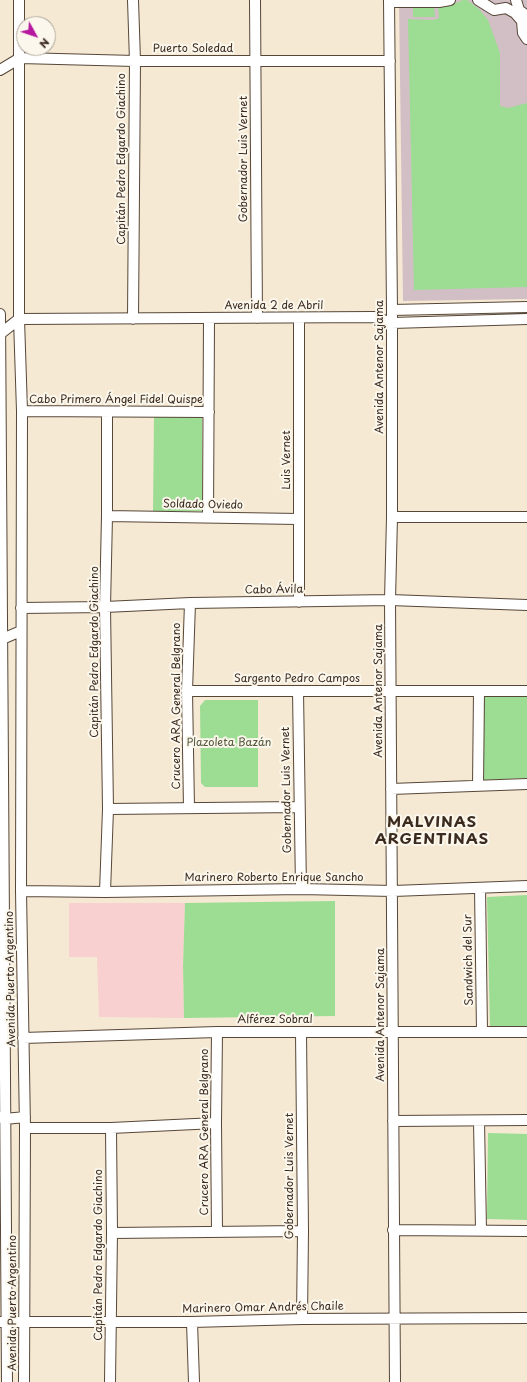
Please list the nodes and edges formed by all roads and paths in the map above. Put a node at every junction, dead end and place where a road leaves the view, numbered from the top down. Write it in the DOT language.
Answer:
graph roads {
  1 [pos="19,0"];
  2 [pos="133,0"];
  3 [pos="255,0"];
  4 [pos="450,0"];
  5 [pos="478,0"];
  6 [pos="516,0"];
  7 [pos="389,1"];
  8 [pos="527,16"];
  9 [pos="527,39"];
  10 [pos="20,58"];
  11 [pos="135,61"];
  12 [pos="255,61"];
  13 [pos="390,61"];
  14 [pos="0,70"];
  15 [pos="527,307"];
  16 [pos="392,310"];
  17 [pos="0,314"];
  18 [pos="133,318"];
  19 [pos="209,318"];
  20 [pos="257,318"];
  21 [pos="299,318"];
  22 [pos="19,319"];
  23 [pos="527,319"];
  24 [pos="392,323"];
  25 [pos="0,334"];
  26 [pos="22,411"];
  27 [pos="107,412"];
  28 [pos="209,412"];
  29 [pos="107,516"];
  30 [pos="208,517"];
  31 [pos="392,517"];
  32 [pos="527,517"];
  33 [pos="299,519"];
  34 [pos="390,600"];
  35 [pos="299,602"];
  36 [pos="190,604"];
  37 [pos="527,605"];
  38 [pos="105,607"];
  39 [pos="21,608"];
  40 [pos="21,631"];
  41 [pos="1,640"];
  42 [pos="187,691"];
  43 [pos="298,691"];
  44 [pos="391,691"];
  45 [pos="479,691"];
  46 [pos="527,691"];
  47 [pos="527,784"];
  48 [pos="478,786"];
  49 [pos="391,789"];
  50 [pos="189,808"];
  51 [pos="299,808"];
  52 [pos="108,809"];
  53 [pos="527,886"];
  54 [pos="480,888"];
  55 [pos="301,889"];
  56 [pos="21,891"];
  57 [pos="393,891"];
  58 [pos="105,892"];
  59 [pos="22,911"];
  60 [pos="2,917"];
  61 [pos="217,1032"];
  62 [pos="302,1032"];
  63 [pos="393,1032"];
  64 [pos="482,1032"];
  65 [pos="527,1032"];
  66 [pos="23,1038"];
  67 [pos="25,1117"];
  68 [pos="3,1118"];
  69 [pos="527,1120"];
  70 [pos="393,1121"];
  71 [pos="478,1121"];
  72 [pos="216,1124"];
  73 [pos="25,1128"];
  74 [pos="111,1128"];
  75 [pos="393,1230"];
  76 [pos="481,1230"];
  77 [pos="303,1231"];
  78 [pos="527,1231"];
  79 [pos="217,1232"];
  80 [pos="112,1233"];
  81 [pos="527,1318"];
  82 [pos="302,1319"];
  83 [pos="395,1319"];
  84 [pos="3,1321"];
  85 [pos="25,1321"];
  86 [pos="110,1322"];
  87 [pos="192,1322"];
  88 [pos="7,1382"];
  89 [pos="24,1382"];
  90 [pos="110,1382"];
  91 [pos="194,1382"];
  92 [pos="395,1382"];
  1 -- 10 [label="street, Avenida Puerto Argentino"];
  2 -- 11 [label="street, Capitán Pedro Edgardo Giachino"];
  3 -- 12 [label="street, Gobernador Luis Vernet"];
  4 -- 7 [label="street"];
  5 -- 9 [label="street"];
  6 -- 8 [label="street"];
  7 -- 13 [label="street, Avenida Antenor Sajama"];
  10 -- 11 [label="street, Puerto Soledad"];
  10 -- 14 [label="street"];
  10 -- 22 [label="street, Avenida Puerto Argentino"];
  11 -- 12 [label="street, Puerto Soledad"];
  11 -- 18 [label="street, Capitán Pedro Edgardo Giachino"];
  12 -- 13 [label="street, Puerto Soledad"];
  12 -- 20 [label="street, Gobernador Luis Vernet"];
  13 -- 16 [label="street, Avenida Antenor Sajama"];
  15 -- 16 [label="street"];
  16 -- 24 [label="street, Avenida Antenor Sajama"];
  17 -- 25 [label="street, Avenida Puerto Argentino"];
  18 -- 19 [label="street, Avenida 2 de Abril"];
  18 -- 22 [label="street, Avenida 2 de Abril"];
  19 -- 20 [label="street, Avenida 2 de Abril"];
  19 -- 28 [label="street"];
  20 -- 21 [label="street, Avenida 2 de Abril"];
  21 -- 24 [label="street, Avenida 2 de Abril"];
  21 -- 33 [label="street, Luis Vernet"];
  22 -- 25 [label="street"];
  22 -- 26 [label="street, Avenida Puerto Argentino"];
  23 -- 24 [label="street, Avenida 2 de Abril"];
  24 -- 31 [label="street, Avenida Antenor Sajama"];
  25 -- 41 [label="street, Avenida Puerto Argentino"];
  26 -- 27 [label="street, Cabo Primero Ángel Fidel Quispe"];
  26 -- 39 [label="street, Avenida Puerto Argentino"];
  27 -- 28 [label="street, Cabo Primero Ángel Fidel Quispe"];
  27 -- 29 [label="street, Capitán Pedro Edgardo Giachino"];
  28 -- 30 [label="street"];
  29 -- 30 [label="street, Soldado Oviedo"];
  29 -- 38 [label="street, Capitán Pedro Edgardo Giachino"];
  30 -- 33 [label="street, Soldado Oviedo"];
  31 -- 32 [label="street"];
  31 -- 34 [label="street, Avenida Antenor Sajama"];
  33 -- 35 [label="street, Luis Vernet"];
  34 -- 35 [label="street, Cabo Ávila"];
  34 -- 37 [label="street, Cabo Ávila"];
  34 -- 44 [label="street, Avenida Antenor Sajama"];
  35 -- 36 [label="street, Cabo Ávila"];
  36 -- 38 [label="street, Cabo Ávila"];
  36 -- 42 [label="street, Crucero ARA General Belgrano"];
  38 -- 39 [label="street, Cabo Ávila"];
  38 -- 52 [label="street, Capitán Pedro Edgardo Giachino"];
  39 -- 40 [label="street, Avenida Puerto Argentino"];
  40 -- 41 [label="street"];
  40 -- 56 [label="street, Avenida Puerto Argentino"];
  41 -- 60 [label="street, Avenida Puerto Argentino"];
  42 -- 43 [label="street, Sargento Pedro Campos"];
  42 -- 50 [label="street, Crucero ARA General Belgrano"];
  43 -- 44 [label="street, Sargento Pedro Campos"];
  43 -- 51 [label="street, Gobernador Luis Vernet"];
  44 -- 45 [label="street, Sargento Pedro Campos"];
  44 -- 49 [label="street, Avenida Antenor Sajama"];
  45 -- 46 [label="street, Sargento Pedro Campos"];
  45 -- 48 [label="street"];
  47 -- 48 [label="street"];
  48 -- 49 [label="street"];
  49 -- 57 [label="street, Avenida Antenor Sajama"];
  50 -- 51 [label="street"];
  50 -- 52 [label="street"];
  51 -- 55 [label="street, Gobernador Luis Vernet"];
  52 -- 58 [label="street, Capitán Pedro Edgardo Giachino"];
  53 -- 54 [label="street, Marinero Roberto Enrique Sancho"];
  54 -- 57 [label="street, Marinero Roberto Enrique Sancho"];
  54 -- 64 [label="street, Sandwich del Sur"];
  55 -- 57 [label="street, Marinero Roberto Enrique Sancho"];
  55 -- 58 [label="street, Marinero Roberto Enrique Sancho"];
  56 -- 58 [label="street, Marinero Roberto Enrique Sancho"];
  56 -- 59 [label="street, Avenida Puerto Argentino"];
  57 -- 63 [label="street, Avenida Antenor Sajama"];
  59 -- 60 [label="street"];
  59 -- 66 [label="street, Avenida Puerto Argentino"];
  60 -- 68 [label="street, Avenida Puerto Argentino"];
  61 -- 62 [label="street, Alférez Sobral"];
  61 -- 66 [label="street, Alférez Sobral"];
  61 -- 72 [label="street, Crucero ARA General Belgrano"];
  62 -- 63 [label="street, Alférez Sobral"];
  62 -- 77 [label="street, Gobernador Luis Vernet"];
  63 -- 64 [label="street, Alférez Sobral"];
  63 -- 70 [label="street, Avenida Antenor Sajama"];
  64 -- 65 [label="street, Alférez Sobral"];
  66 -- 67 [label="street, Avenida Puerto Argentino"];
  67 -- 68 [label="street"];
  67 -- 73 [label="street, Avenida Puerto Argentino"];
  68 -- 84 [label="street, Avenida Puerto Argentino"];
  69 -- 71 [label="street"];
  70 -- 71 [label="street"];
  70 -- 75 [label="street, Avenida Antenor Sajama"];
  71 -- 76 [label="street"];
  72 -- 74 [label="street"];
  72 -- 79 [label="street, Crucero ARA General Belgrano"];
  73 -- 74 [label="street"];
  73 -- 85 [label="street, Avenida Puerto Argentino"];
  74 -- 80 [label="street, Capitán Pedro Edgardo Giachino"];
  75 -- 76 [label="street"];
  75 -- 83 [label="street, Avenida Antenor Sajama"];
  76 -- 78 [label="street"];
  77 -- 79 [label="street"];
  77 -- 82 [label="street, Gobernador Luis Vernet"];
  79 -- 80 [label="street"];
  80 -- 86 [label="street, Capitán Pedro Edgardo Giachino"];
  81 -- 83 [label="street, Marinero Omar Andrés Chaile"];
  82 -- 83 [label="street, Marinero Omar Andrés Chaile"];
  82 -- 87 [label="street, Marinero Omar Andrés Chaile"];
  83 -- 92 [label="street, Avenida Antenor Sajama"];
  84 -- 85 [label="street, Marinero Omar Andrés Chaile"];
  84 -- 88 [label="street, Avenida Puerto Argentino"];
  85 -- 86 [label="street, Marinero Omar Andrés Chaile"];
  85 -- 89 [label="street, Avenida Puerto Argentino"];
  86 -- 87 [label="street, Marinero Omar Andrés Chaile"];
  86 -- 90 [label="street, Capitán Pedro Edgardo Giachino"];
  87 -- 91 [label="street"];
}
